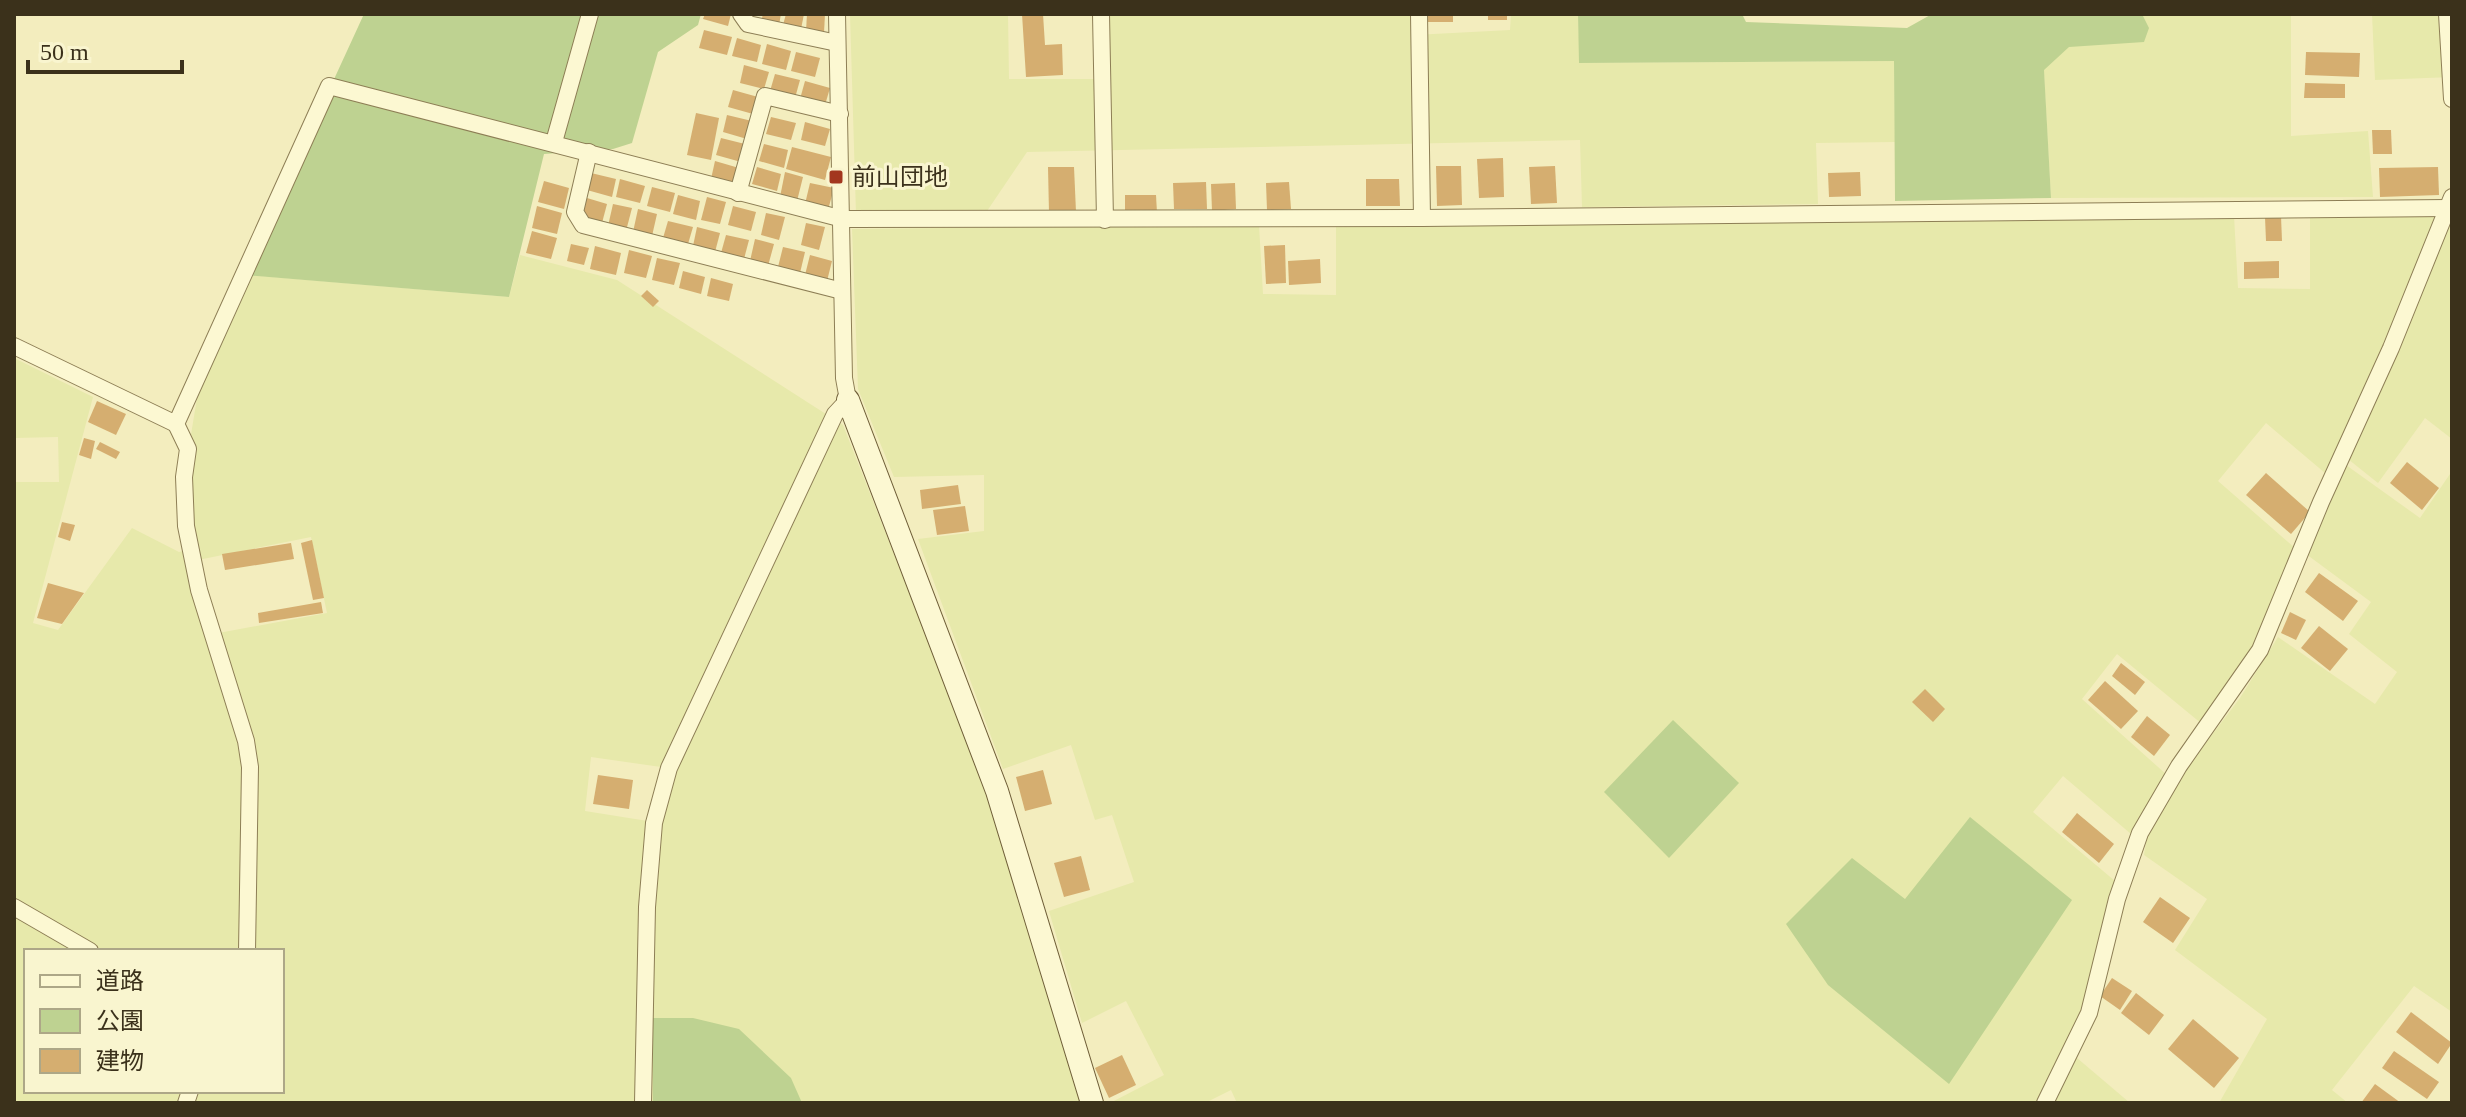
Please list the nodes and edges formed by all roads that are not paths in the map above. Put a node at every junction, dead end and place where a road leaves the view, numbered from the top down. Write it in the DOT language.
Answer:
graph roads {
  1 [pos="590,14"];
  2 [pos="741,14"];
  3 [pos="837,14"];
  4 [pos="1101,14"];
  5 [pos="1419,14"];
  6 [pos="2447,14"];
  7 [pos="837,43"];
  8 [pos="2452,99"];
  9 [pos="840,114"];
  10 [pos="554,142"];
  11 [pos="589,152"];
  12 [pos="738,193"];
  13 [pos="2450,202"];
  14 [pos="1422,218"];
  15 [pos="843,219"];
  16 [pos="1105,220"];
  17 [pos="842,291"];
  18 [pos="14,346"];
  19 [pos="848,400"];
  20 [pos="176,424"];
  21 [pos="14,907"];
  22 [pos="87,949"];
  23 [pos="247,949"];
  24 [pos="643,1103"];
  25 [pos="1092,1103"];
  26 [pos="2045,1103"];
  1 -- 10 [label="street"];
  2 -- 7 [label="street"];
  3 -- 7 [label="street"];
  4 -- 16 [label="street"];
  5 -- 14 [label="street"];
  6 -- 8 [label="street"];
  7 -- 9 [label="street"];
  9 -- 12 [label="street"];
  9 -- 15 [label="street"];
  10 -- 11 [label="street"];
  10 -- 20 [label="street"];
  11 -- 12 [label="street"];
  11 -- 17 [label="street"];
  12 -- 15 [label="street"];
  13 -- 14 [label="street"];
  13 -- 26 [label="street"];
  14 -- 16 [label="street"];
  15 -- 16 [label="street"];
  15 -- 17 [label="street"];
  17 -- 19 [label="street"];
  18 -- 20 [label="street"];
  19 -- 24 [label="street"];
  19 -- 25 [label="street"];
  20 -- 23 [label="street"];
  21 -- 22 [label="street"];
}
